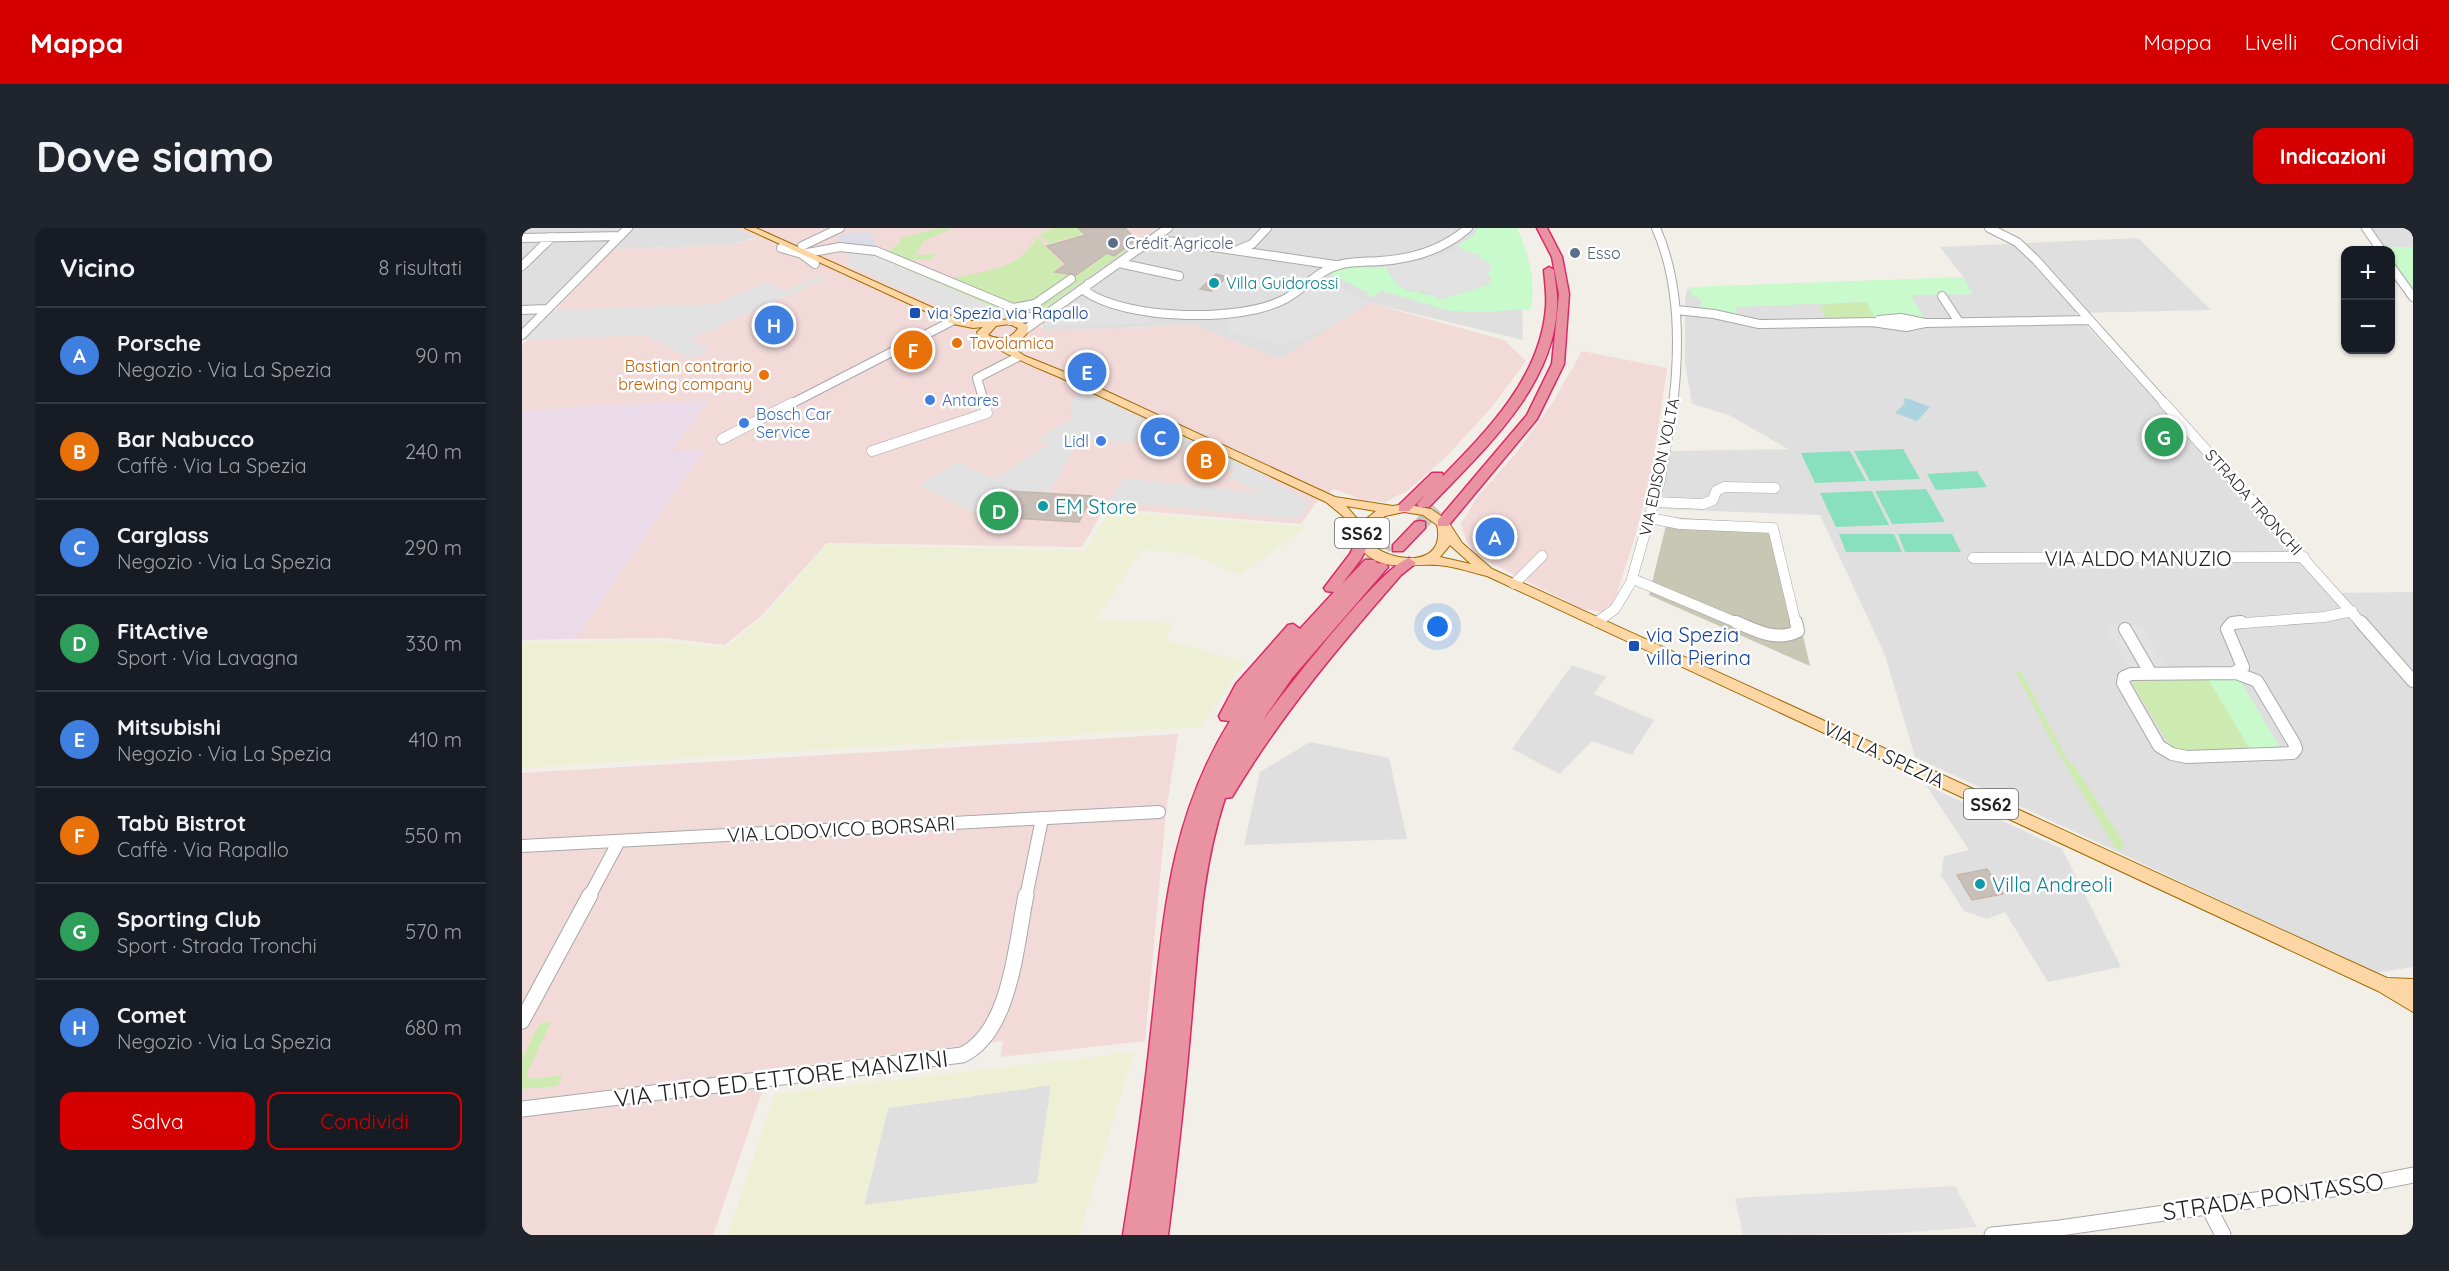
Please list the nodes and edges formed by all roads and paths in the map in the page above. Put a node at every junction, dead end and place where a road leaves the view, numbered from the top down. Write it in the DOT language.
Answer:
graph roads {
  1 [pos="628,228"];
  2 [pos="739,228"];
  3 [pos="749,228"];
  4 [pos="840,228"];
  5 [pos="1169,228"];
  6 [pos="1267,228"];
  7 [pos="1468,228"];
  8 [pos="1532,228"];
  9 [pos="1542,228"];
  10 [pos="1656,228"];
  11 [pos="1989,228"];
  12 [pos="2366,228"];
  13 [pos="620,236"];
  14 [pos="552,237"];
  15 [pos="522,238"];
  16 [pos="1179,242"];
  17 [pos="2378,246"];
  18 [pos="784,247"];
  19 [pos="1253,247"];
  20 [pos="1139,248"];
  21 [pos="817,250"];
  22 [pos="1313,261"];
  23 [pos="1119,263"];
  24 [pos="1337,265"];
  25 [pos="522,266"];
  26 [pos="2395,270"];
  27 [pos="1321,272"];
  28 [pos="1179,276"];
  29 [pos="1071,279"];
  30 [pos="1088,284"];
  31 [pos="1942,296"];
  32 [pos="2413,297"];
  33 [pos="894,298"];
  34 [pos="1067,299"];
  35 [pos="1097,299"];
  36 [pos="547,309"];
  37 [pos="522,310"];
  38 [pos="1676,310"];
  39 [pos="1048,313"];
  40 [pos="2090,320"];
  41 [pos="1010,321"];
  42 [pos="950,322"];
  43 [pos="997,322"];
  44 [pos="1959,322"];
  45 [pos="1562,331"];
  46 [pos="1022,332"];
  47 [pos="522,335"];
  48 [pos="986,339"];
  49 [pos="1545,347"];
  50 [pos="1018,357"];
  51 [pos="1062,375"];
  52 [pos="722,439"];
  53 [pos="872,451"];
  54 [pos="1775,488"];
  55 [pos="1330,499"];
  56 [pos="1654,502"];
  57 [pos="1406,516"];
  58 [pos="1650,518"];
  59 [pos="1445,527"];
  60 [pos="1362,538"];
  61 [pos="1393,546"];
  62 [pos="1542,556"];
  63 [pos="2304,557"];
  64 [pos="1972,558"];
  65 [pos="1413,562"];
  66 [pos="1375,565"];
  67 [pos="1491,573"];
  68 [pos="1633,579"];
  69 [pos="1514,584"];
  70 [pos="2352,611"];
  71 [pos="1598,622"];
  72 [pos="2125,629"];
  73 [pos="2240,655"];
  74 [pos="2234,673"];
  75 [pos="2151,674"];
  76 [pos="2412,678"];
  77 [pos="2258,682"];
  78 [pos="1159,812"];
  79 [pos="1042,819"];
  80 [pos="619,841"];
  81 [pos="522,846"];
  82 [pos="1190,859"];
  83 [pos="2384,985"];
  84 [pos="2413,987"];
  85 [pos="2413,1003"];
  86 [pos="526,1004"];
  87 [pos="522,1021"];
  88 [pos="522,1109"];
  89 [pos="2412,1174"];
  90 [pos="2208,1206"];
  91 [pos="1135,1235"];
  92 [pos="1156,1235"];
  93 [pos="1992,1235"];
  94 [pos="2223,1235"];
  1 -- 13 [label="street"];
  2 -- 18 [label="main road, VIA LA SPEZIA"];
  3 -- 18 [label="main road, VIA LA SPEZIA"];
  4 -- 21 [label="street"];
  5 -- 16 [label="street"];
  5 -- 20 [label="street"];
  6 -- 19 [label="street"];
  7 -- 24 [label="street"];
  8 -- 49 [label="highway"];
  9 -- 45 [label="highway"];
  10 -- 38 [label="street, VIA EDISON VOLTA"];
  11 -- 40 [label="street, STRADA TRONCHI"];
  12 -- 17 [label="street"];
  13 -- 14 [label="street"];
  13 -- 36 [label="street"];
  14 -- 15 [label="street"];
  14 -- 25 [label="street"];
  16 -- 19 [label="street"];
  16 -- 20 [label="street"];
  18 -- 21 [label="main road, VIA LA SPEZIA"];
  18 -- 21 [label="main road, VIA LA SPEZIA"];
  19 -- 22 [label="street"];
  20 -- 23 [label="street"];
  21 -- 29 [label="street"];
  21 -- 33 [label="main road, VIA LA SPEZIA"];
  21 -- 33 [label="main road, VIA LA SPEZIA"];
  22 -- 24 [label="street"];
  22 -- 27 [label="street"];
  23 -- 28 [label="street"];
  23 -- 30 [label="street"];
  24 -- 27 [label="street"];
  26 -- 32 [label="street"];
  27 -- 35 [label="street"];
  30 -- 34 [label="street"];
  30 -- 35 [label="street"];
  31 -- 44 [label="street"];
  33 -- 42 [label="main road, VIA LA SPEZIA"];
  34 -- 35 [label="street"];
  34 -- 39 [label="street"];
  36 -- 37 [label="street"];
  36 -- 47 [label="street"];
  38 -- 44 [label="street"];
  38 -- 56 [label="street, VIA EDISON VOLTA"];
  39 -- 41 [label="street"];
  39 -- 46 [label="street"];
  40 -- 44 [label="street"];
  40 -- 63 [label="street, STRADA TRONCHI"];
  41 -- 43 [label="main road, VIA LA SPEZIA"];
  41 -- 46 [label="main road"];
  42 -- 43 [label="main road, VIA LA SPEZIA"];
  42 -- 48 [label="main road, VIA LA SPEZIA"];
  42 -- 52 [label="street"];
  43 -- 48 [label="main road"];
  45 -- 49 [label="highway"];
  45 -- 59 [label="highway"];
  46 -- 48 [label="main road"];
  46 -- 51 [label="main road, VIA LA SPEZIA / SS62"];
  48 -- 50 [label="main road, VIA LA SPEZIA / SS62"];
  49 -- 57 [label="highway"];
  50 -- 51 [label="main road, VIA LA SPEZIA / SS62"];
  50 -- 53 [label="street"];
  51 -- 55 [label="main road, VIA LA SPEZIA / SS62"];
  54 -- 56 [label="street"];
  55 -- 57 [label="main road, VIA LA SPEZIA / SS62"];
  55 -- 60 [label="main road, VIA LA SPEZIA / SS62"];
  56 -- 58 [label="street, VIA EDISON VOLTA"];
  57 -- 59 [label="main road, VIA LA SPEZIA / SS62"];
  57 -- 60 [label="main road, SS62"];
  57 -- 61 [label="highway"];
  58 -- 68 [label="street, VIA EDISON VOLTA"];
  58 -- 68 [label="street"];
  59 -- 65 [label="main road"];
  59 -- 67 [label="main road, VIA LA SPEZIA"];
  60 -- 65 [label="main road, VIA LA SPEZIA / SS62"];
  60 -- 82 [label="highway"];
  62 -- 69 [label="street"];
  63 -- 64 [label="street, VIA ALDO MANUZIO"];
  63 -- 70 [label="street, STRADA TRONCHI"];
  65 -- 67 [label="main road, VIA LA SPEZIA"];
  65 -- 82 [label="highway"];
  66 -- 82 [label="highway"];
  67 -- 69 [label="main road, VIA LA SPEZIA / SS62"];
  68 -- 71 [label="street, VIA EDISON VOLTA"];
  69 -- 71 [label="main road, VIA LA SPEZIA / SS62"];
  70 -- 73 [label="street"];
  70 -- 76 [label="street, STRADA TRONCHI"];
  71 -- 83 [label="main road, VIA LA SPEZIA / SS62"];
  72 -- 75 [label="street"];
  73 -- 74 [label="street"];
  73 -- 77 [label="street"];
  74 -- 75 [label="street"];
  74 -- 77 [label="street"];
  75 -- 77 [label="street"];
  78 -- 79 [label="street, VIA LODOVICO BORSARI"];
  79 -- 80 [label="street, VIA LODOVICO BORSARI"];
  79 -- 88 [label="street, VIA TITO ED ETTORE MANZINI"];
  80 -- 81 [label="street, VIA LODOVICO BORSARI"];
  80 -- 86 [label="street"];
  82 -- 91 [label="highway"];
  82 -- 92 [label="highway"];
  83 -- 84 [label="main road, VIA LA SPEZIA / SS62"];
  83 -- 85 [label="main road, VIA LA SPEZIA / SS62"];
  86 -- 87 [label="street"];
  89 -- 90 [label="street, STRADA PONTASSO"];
  90 -- 93 [label="street, STRADA PONTASSO"];
  90 -- 94 [label="street"];
}
